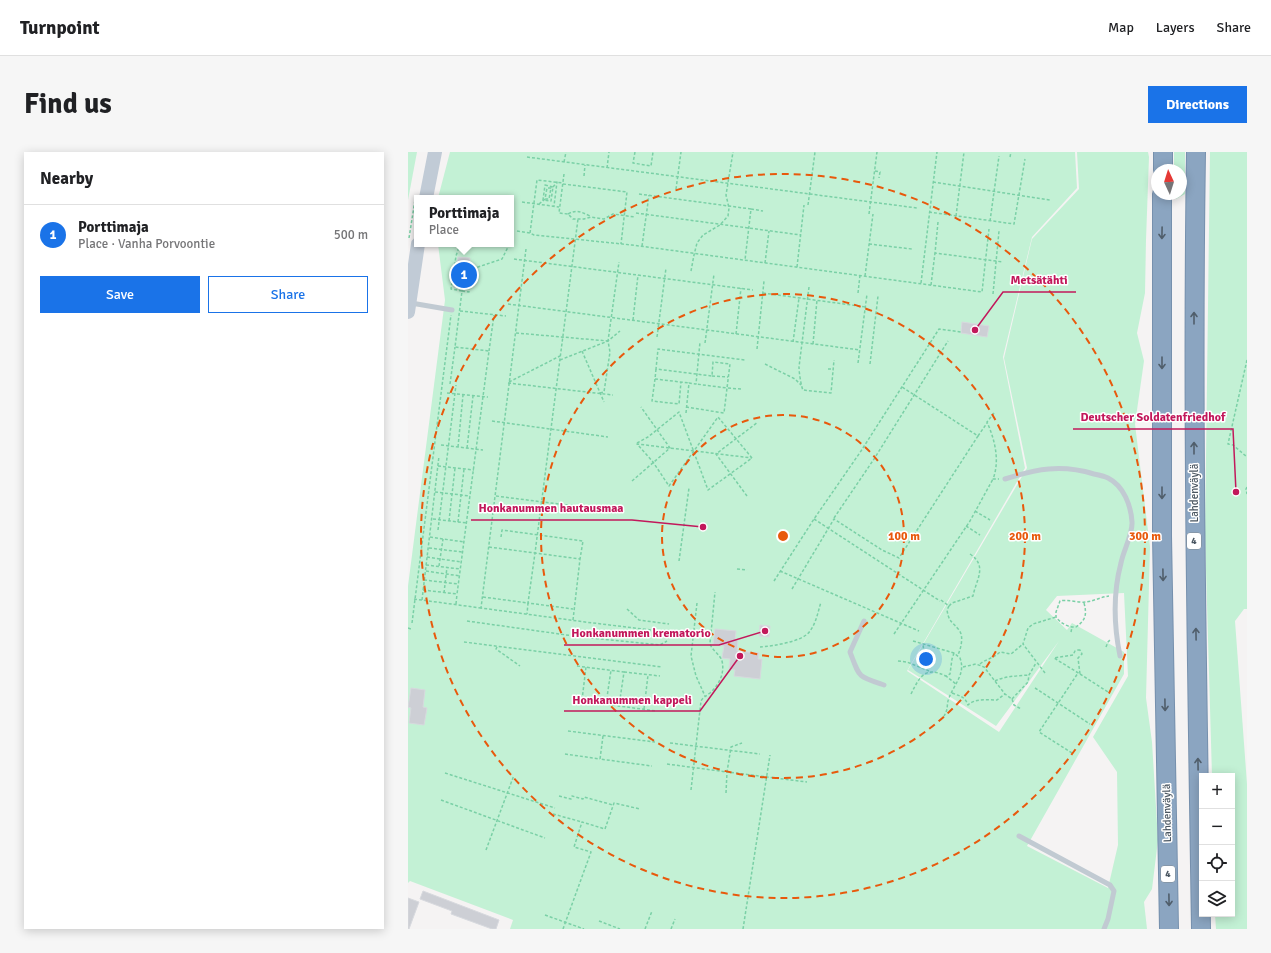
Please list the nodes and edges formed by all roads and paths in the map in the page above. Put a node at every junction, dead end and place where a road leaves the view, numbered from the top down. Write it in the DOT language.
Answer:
graph roads {
  1 [pos="435,152"];
  2 [pos="566,152"];
  3 [pos="609,152"];
  4 [pos="635,152"];
  5 [pos="653,152"];
  6 [pos="681,152"];
  7 [pos="732,152"];
  8 [pos="815,152"];
  9 [pos="877,152"];
  10 [pos="937,152"];
  11 [pos="964,152"];
  12 [pos="1011,152"];
  13 [pos="1163,152"];
  14 [pos="1196,152"];
  15 [pos="999,156"];
  16 [pos="527,157"];
  17 [pos="1010,157"];
  18 [pos="1024,160"];
  19 [pos="564,162"];
  20 [pos="1163,164"];
  21 [pos="585,165"];
  22 [pos="607,168"];
  23 [pos="875,171"];
  24 [pos="564,174"];
  25 [pos="584,176"];
  26 [pos="678,177"];
  27 [pos="879,178"];
  28 [pos="557,182"];
  29 [pos="933,182"];
  30 [pos="729,183"];
  31 [pos="563,184"];
  32 [pos="960,186"];
  33 [pos="553,187"];
  34 [pos="676,189"];
  35 [pos="994,191"];
  36 [pos="639,194"];
  37 [pos="809,194"];
  38 [pos="427,195"];
  39 [pos="649,195"];
  40 [pos="1019,195"];
  41 [pos="544,199"];
  42 [pos="1050,200"];
  43 [pos="1162,200"];
  44 [pos="522,202"];
  45 [pos="870,202"];
  46 [pos="534,204"];
  47 [pos="539,204"];
  48 [pos="804,205"];
  49 [pos="808,205"];
  50 [pos="554,206"];
  51 [pos="728,206"];
  52 [pos="559,207"];
  53 [pos="917,208"];
  54 [pos="752,209"];
  55 [pos="763,211"];
  56 [pos="929,212"];
  57 [pos="636,213"];
  58 [pos="568,214"];
  59 [pos="869,214"];
  60 [pos="873,214"];
  61 [pos="625,215"];
  62 [pos="647,215"];
  63 [pos="956,216"];
  64 [pos="591,217"];
  65 [pos="636,217"];
  66 [pos="578,219"];
  67 [pos="990,221"];
  68 [pos="938,222"];
  69 [pos="720,224"];
  70 [pos="749,228"];
  71 [pos="989,229"];
  72 [pos="769,230"];
  73 [pos="518,231"];
  74 [pos="999,231"];
  75 [pos="530,232"];
  76 [pos="800,235"];
  77 [pos="576,239"];
  78 [pos="621,244"];
  79 [pos="869,244"];
  80 [pos="642,246"];
  81 [pos="418,247"];
  82 [pos="459,247"];
  83 [pos="508,247"];
  84 [pos="526,249"];
  85 [pos="912,249"];
  86 [pos="935,252"];
  87 [pos="694,253"];
  88 [pos="514,259"];
  89 [pos="986,259"];
  90 [pos="524,260"];
  91 [pos="745,260"];
  92 [pos="996,261"];
  93 [pos="618,262"];
  94 [pos="1003,262"];
  95 [pos="765,263"];
  96 [pos="572,266"];
  97 [pos="797,267"];
  98 [pos="666,268"];
  99 [pos="617,272"];
  100 [pos="691,272"];
  101 [pos="714,274"];
  102 [pos="638,275"];
  103 [pos="860,275"];
  104 [pos="865,276"];
  105 [pos="665,278"];
  106 [pos="764,281"];
  107 [pos="713,284"];
  108 [pos="921,284"];
  109 [pos="931,285"];
  110 [pos="809,287"];
  111 [pos="742,288"];
  112 [pos="753,290"];
  113 [pos="462,291"];
  114 [pos="763,293"];
  115 [pos="858,293"];
  116 [pos="867,294"];
  117 [pos="993,294"];
  118 [pos="878,296"];
  119 [pos="799,298"];
  120 [pos="808,299"];
  121 [pos="818,300"];
  122 [pos="508,304"];
  123 [pos="518,306"];
  124 [pos="866,307"];
  125 [pos="409,308"];
  126 [pos="452,310"];
  127 [pos="460,311"];
  128 [pos="566,312"];
  129 [pos="494,315"];
  130 [pos="506,316"];
  131 [pos="611,317"];
  132 [pos="633,320"];
  133 [pos="659,324"];
  134 [pos="707,330"];
  135 [pos="620,331"];
  136 [pos="515,332"];
  137 [pos="961,332"];
  138 [pos="736,334"];
  139 [pos="658,336"];
  140 [pos="563,337"];
  141 [pos="758,337"];
  142 [pos="608,341"];
  143 [pos="700,342"];
  144 [pos="793,342"];
  145 [pos="948,342"];
  146 [pos="706,343"];
  147 [pos="802,343"];
  148 [pos="813,344"];
  149 [pos="455,346"];
  150 [pos="757,349"];
  151 [pos="860,350"];
  152 [pos="489,351"];
  153 [pos="582,351"];
  154 [pos="699,354"];
  155 [pos="560,356"];
  156 [pos="560,360"];
  157 [pos="745,360"];
  158 [pos="834,360"];
  159 [pos="1247,360"];
  160 [pos="858,363"];
  161 [pos="765,364"];
  162 [pos="870,364"];
  163 [pos="656,369"];
  164 [pos="828,369"];
  165 [pos="833,369"];
  166 [pos="697,374"];
  167 [pos="712,376"];
  168 [pos="728,377"];
  169 [pos="655,379"];
  170 [pos="681,382"];
  171 [pos="509,383"];
  172 [pos="689,383"];
  173 [pos="450,384"];
  174 [pos="696,384"];
  175 [pos="456,385"];
  176 [pos="801,385"];
  177 [pos="902,387"];
  178 [pos="556,388"];
  179 [pos="727,388"];
  180 [pos="741,389"];
  181 [pos="446,393"];
  182 [pos="600,393"];
  183 [pos="455,394"];
  184 [pos="463,395"];
  185 [pos="613,395"];
  186 [pos="914,395"];
  187 [pos="473,396"];
  188 [pos="483,397"];
  189 [pos="488,397"];
  190 [pos="604,402"];
  191 [pos="641,407"];
  192 [pos="686,407"];
  193 [pos="686,413"];
  194 [pos="994,413"];
  195 [pos="492,421"];
  196 [pos="505,422"];
  197 [pos="758,422"];
  198 [pos="988,422"];
  199 [pos="551,429"];
  200 [pos="657,430"];
  201 [pos="978,436"];
  202 [pos="608,437"];
  203 [pos="736,439"];
  204 [pos="637,444"];
  205 [pos="441,445"];
  206 [pos="449,446"];
  207 [pos="458,447"];
  208 [pos="467,448"];
  209 [pos="670,448"];
  210 [pos="476,449"];
  211 [pos="483,450"];
  212 [pos="693,452"];
  213 [pos="716,454"];
  214 [pos="440,456"];
  215 [pos="1247,457"];
  216 [pos="752,458"];
  217 [pos="653,462"];
  218 [pos="438,466"];
  219 [pos="446,467"];
  220 [pos="455,468"];
  221 [pos="464,469"];
  222 [pos="474,470"];
  223 [pos="731,474"];
  224 [pos="993,478"];
  225 [pos="1005,479"];
  226 [pos="632,481"];
  227 [pos="1247,487"];
  228 [pos="689,488"];
  229 [pos="435,492"];
  230 [pos="443,493"];
  231 [pos="452,494"];
  232 [pos="1247,494"];
  233 [pos="461,495"];
  234 [pos="470,496"];
  235 [pos="496,496"];
  236 [pos="747,496"];
  237 [pos="541,502"];
  238 [pos="598,509"];
  239 [pos="975,511"];
  240 [pos="432,519"];
  241 [pos="814,519"];
  242 [pos="834,519"];
  243 [pos="440,520"];
  244 [pos="990,520"];
  245 [pos="449,521"];
  246 [pos="458,522"];
  247 [pos="467,523"];
  248 [pos="966,526"];
  249 [pos="828,528"];
  250 [pos="438,530"];
  251 [pos="537,535"];
  252 [pos="980,535"];
  253 [pos="501,537"];
  254 [pos="430,538"];
  255 [pos="443,539"];
  256 [pos="464,542"];
  257 [pos="489,547"];
  258 [pos="429,548"];
  259 [pos="442,549"];
  260 [pos="463,552"];
  261 [pos="534,553"];
  262 [pos="970,554"];
  263 [pos="427,557"];
  264 [pos="440,559"];
  265 [pos="580,559"];
  266 [pos="679,561"];
  267 [pos="462,562"];
  268 [pos="426,565"];
  269 [pos="439,566"];
  270 [pos="447,567"];
  271 [pos="460,569"];
  272 [pos="737,569"];
  273 [pos="747,570"];
  274 [pos="426,571"];
  275 [pos="780,571"];
  276 [pos="446,574"];
  277 [pos="460,576"];
  278 [pos="798,579"];
  279 [pos="424,580"];
  280 [pos="774,581"];
  281 [pos="445,582"];
  282 [pos="458,584"];
  283 [pos="792,589"];
  284 [pos="423,590"];
  285 [pos="923,590"];
  286 [pos="716,592"];
  287 [pos="444,593"];
  288 [pos="457,594"];
  289 [pos="1111,596"];
  290 [pos="482,597"];
  291 [pos="414,599"];
  292 [pos="422,600"];
  293 [pos="821,602"];
  294 [pos="528,603"];
  295 [pos="697,603"];
  296 [pos="1084,603"];
  297 [pos="456,604"];
  298 [pos="949,606"];
  299 [pos="481,608"];
  300 [pos="627,609"];
  301 [pos="573,610"];
  302 [pos="527,614"];
  303 [pos="408,616"];
  304 [pos="412,617"];
  305 [pos="1056,617"];
  306 [pos="573,620"];
  307 [pos="864,621"];
  308 [pos="468,622"];
  309 [pos="412,623"];
  310 [pos="901,623"];
  311 [pos="669,624"];
  312 [pos="408,628"];
  313 [pos="1072,628"];
  314 [pos="411,629"];
  315 [pos="919,631"];
  316 [pos="668,632"];
  317 [pos="1071,632"];
  318 [pos="894,634"];
  319 [pos="1112,636"];
  320 [pos="912,640"];
  321 [pos="667,641"];
  322 [pos="464,642"];
  323 [pos="923,644"];
  324 [pos="1023,644"];
  325 [pos="498,647"];
  326 [pos="760,647"];
  327 [pos="1106,647"];
  328 [pos="954,653"];
  329 [pos="958,655"];
  330 [pos="1120,656"];
  331 [pos="898,662"];
  332 [pos="1037,663"];
  333 [pos="980,664"];
  334 [pos="520,666"];
  335 [pos="577,666"];
  336 [pos="586,667"];
  337 [pos="662,667"];
  338 [pos="963,667"];
  339 [pos="922,668"];
  340 [pos="610,670"];
  341 [pos="929,671"];
  342 [pos="624,672"];
  343 [pos="1045,673"];
  344 [pos="1079,674"];
  345 [pos="648,675"];
  346 [pos="1029,675"];
  347 [pos="660,676"];
  348 [pos="946,676"];
  349 [pos="995,681"];
  350 [pos="956,684"];
  351 [pos="884,685"];
  352 [pos="1035,688"];
  353 [pos="1108,692"];
  354 [pos="952,693"];
  355 [pos="911,694"];
  356 [pos="1005,694"];
  357 [pos="705,696"];
  358 [pos="573,699"];
  359 [pos="1012,699"];
  360 [pos="582,700"];
  361 [pos="1058,703"];
  362 [pos="606,704"];
  363 [pos="619,706"];
  364 [pos="644,709"];
  365 [pos="1021,709"];
  366 [pos="656,710"];
  367 [pos="944,716"];
  368 [pos="1090,724"];
  369 [pos="568,731"];
  370 [pos="603,736"];
  371 [pos="655,742"];
  372 [pos="670,743"];
  373 [pos="742,743"];
  374 [pos="696,745"];
  375 [pos="729,749"];
  376 [pos="1072,753"];
  377 [pos="565,754"];
  378 [pos="760,754"];
  379 [pos="770,755"];
  380 [pos="600,759"];
  381 [pos="667,764"];
  382 [pos="652,766"];
  383 [pos="693,767"];
  384 [pos="728,772"];
  385 [pos="445,773"];
  386 [pos="514,775"];
  387 [pos="767,776"];
  388 [pos="807,782"];
  389 [pos="691,790"];
  390 [pos="508,793"];
  391 [pos="726,793"];
  392 [pos="559,796"];
  393 [pos="441,800"];
  394 [pos="613,805"];
  395 [pos="555,808"];
  396 [pos="640,809"];
  397 [pos="553,814"];
  398 [pos="497,821"];
  399 [pos="582,822"];
  400 [pos="1019,836"];
  401 [pos="544,838"];
  402 [pos="486,850"];
  403 [pos="652,911"];
  404 [pos="545,915"];
  405 [pos="675,919"];
  406 [pos="600,921"];
  407 [pos="566,922"];
  408 [pos="563,929"];
  409 [pos="584,929"];
  410 [pos="620,929"];
  411 [pos="645,929"];
  412 [pos="671,929"];
  413 [pos="743,929"];
  414 [pos="1104,929"];
  415 [pos="1169,929"];
  416 [pos="1201,929"];
  1 -- 38 [label="main road"];
  2 -- 19 [label="path"];
  3 -- 22 [label="path"];
  4 -- 5 [label="path"];
  6 -- 26 [label="path"];
  7 -- 30 [label="path"];
  8 -- 37 [label="path"];
  9 -- 23 [label="path"];
  10 -- 29 [label="path"];
  11 -- 32 [label="path"];
  12 -- 17 [label="path"];
  13 -- 20 [label="highway"];
  416 -- 14 [label="highway, Lahdenväylä / 4, one-way"];
  15 -- 35 [label="path"];
  16 -- 19 [label="path"];
  18 -- 40 [label="path"];
  19 -- 21 [label="path"];
  21 -- 22 [label="path"];
  21 -- 25 [label="path"];
  22 -- 26 [label="path"];
  23 -- 27 [label="path"];
  23 -- 45 [label="path"];
  24 -- 31 [label="path"];
  26 -- 30 [label="path"];
  26 -- 34 [label="path"];
  28 -- 31 [label="path"];
  28 -- 33 [label="path"];
  28 -- 46 [label="path"];
  28 -- 50 [label="path"];
  29 -- 32 [label="path"];
  29 -- 56 [label="path"];
  30 -- 37 [label="path"];
  30 -- 51 [label="path"];
  31 -- 52 [label="path"];
  31 -- 61 [label="path"];
  32 -- 35 [label="path"];
  32 -- 63 [label="path"];
  33 -- 41 [label="path"];
  33 -- 41 [label="path"];
  35 -- 40 [label="path"];
  35 -- 67 [label="path"];
  36 -- 39 [label="path"];
  37 -- 45 [label="path"];
  37 -- 49 [label="path"];
  39 -- 51 [label="path"];
  39 -- 62 [label="path"];
  40 -- 42 [label="path"];
  40 -- 67 [label="path"];
  41 -- 41 [label="path"];
  41 -- 47 [label="path"];
  43 -- 415 [label="highway, Lahdenväylä / 4, one-way"];
  44 -- 46 [label="path"];
  45 -- 53 [label="path"];
  45 -- 59 [label="path"];
  46 -- 47 [label="path"];
  46 -- 75 [label="path"];
  47 -- 50 [label="path"];
  48 -- 76 [label="path"];
  50 -- 52 [label="path"];
  51 -- 54 [label="path"];
  51 -- 69 [label="path"];
  52 -- 58 [label="path"];
  54 -- 55 [label="path"];
  54 -- 70 [label="path"];
  56 -- 63 [label="path"];
  56 -- 108 [label="path"];
  57 -- 62 [label="path"];
  58 -- 64 [label="path"];
  58 -- 66 [label="path"];
  60 -- 79 [label="path"];
  61 -- 64 [label="path"];
  61 -- 65 [label="path"];
  61 -- 78 [label="path"];
  62 -- 69 [label="path"];
  62 -- 80 [label="path"];
  63 -- 67 [label="path"];
  64 -- 66 [label="path"];
  66 -- 77 [label="path"];
  68 -- 86 [label="path"];
  69 -- 70 [label="path"];
  69 -- 87 [label="path"];
  70 -- 72 [label="path"];
  70 -- 91 [label="path"];
  71 -- 89 [label="path"];
  72 -- 76 [label="path"];
  72 -- 95 [label="path"];
  73 -- 75 [label="path"];
  74 -- 92 [label="path"];
  75 -- 77 [label="path"];
  76 -- 97 [label="path"];
  77 -- 78 [label="path"];
  77 -- 96 [label="path"];
  78 -- 80 [label="path"];
  79 -- 85 [label="path"];
  79 -- 104 [label="path"];
  80 -- 87 [label="path"];
  81 -- 125 [label="main road"];
  82 -- 113 [label="path"];
  83 -- 113 [label="path"];
  84 -- 90 [label="path"];
  86 -- 89 [label="path"];
  86 -- 109 [label="path"];
  87 -- 91 [label="path"];
  87 -- 100 [label="path"];
  88 -- 90 [label="path"];
  89 -- 92 [label="path"];
  89 -- 109 [label="path"];
  90 -- 96 [label="path"];
  90 -- 123 [label="path"];
  91 -- 95 [label="path"];
  92 -- 94 [label="path"];
  92 -- 117 [label="path"];
  93 -- 99 [label="path"];
  95 -- 97 [label="path"];
  96 -- 99 [label="path"];
  96 -- 128 [label="path"];
  97 -- 103 [label="path"];
  98 -- 105 [label="path"];
  99 -- 102 [label="path"];
  99 -- 131 [label="path"];
  101 -- 107 [label="path"];
  102 -- 105 [label="path"];
  102 -- 132 [label="path"];
  103 -- 104 [label="path"];
  103 -- 115 [label="path"];
  104 -- 108 [label="path"];
  105 -- 107 [label="path"];
  105 -- 133 [label="path"];
  106 -- 114 [label="path"];
  107 -- 111 [label="path"];
  107 -- 134 [label="path"];
  108 -- 109 [label="path"];
  110 -- 120 [label="path"];
  111 -- 112 [label="path"];
  111 -- 138 [label="path"];
  113 -- 127 [label="path"];
  114 -- 119 [label="path"];
  114 -- 141 [label="path"];
  116 -- 124 [label="path"];
  118 -- 162 [label="path"];
  119 -- 120 [label="path"];
  119 -- 144 [label="path"];
  120 -- 121 [label="path"];
  120 -- 147 [label="path"];
  121 -- 124 [label="path"];
  121 -- 148 [label="path"];
  122 -- 123 [label="path"];
  123 -- 128 [label="path"];
  123 -- 136 [label="path"];
  124 -- 151 [label="path"];
  125 -- 126 [label="lane"];
  126 -- 127 [label="path"];
  126 -- 291 [label="path"];
  127 -- 129 [label="path"];
  127 -- 149 [label="path"];
  128 -- 131 [label="path"];
  128 -- 140 [label="path"];
  129 -- 130 [label="path"];
  129 -- 152 [label="path"];
  131 -- 132 [label="path"];
  131 -- 142 [label="path"];
  132 -- 133 [label="path"];
  133 -- 134 [label="path"];
  133 -- 139 [label="path"];
  134 -- 138 [label="path"];
  134 -- 146 [label="path"];
  135 -- 142 [label="path"];
  136 -- 140 [label="path"];
  136 -- 171 [label="path"];
  137 -- 177 [label="path"];
  138 -- 141 [label="path"];
  140 -- 142 [label="path"];
  140 -- 155 [label="path"];
  141 -- 144 [label="path"];
  141 -- 150 [label="path"];
  142 -- 153 [label="path"];
  142 -- 182 [label="path"];
  143 -- 154 [label="path"];
  144 -- 147 [label="path"];
  145 -- 186 [label="path"];
  147 -- 148 [label="path"];
  147 -- 176 [label="path"];
  148 -- 151 [label="path"];
  149 -- 152 [label="path"];
  149 -- 173 [label="path"];
  151 -- 160 [label="path"];
  152 -- 188 [label="path"];
  153 -- 156 [label="path"];
  153 -- 182 [label="path"];
  154 -- 157 [label="path"];
  154 -- 163 [label="path"];
  154 -- 166 [label="path"];
  155 -- 156 [label="path"];
  155 -- 171 [label="path"];
  156 -- 178 [label="path"];
  158 -- 165 [label="path"];
  159 -- 215 [label="path"];
  161 -- 176 [label="path"];
  163 -- 166 [label="path"];
  163 -- 169 [label="path"];
  164 -- 165 [label="path"];
  165 -- 176 [label="path"];
  166 -- 167 [label="path"];
  166 -- 174 [label="path"];
  167 -- 168 [label="path"];
  167 -- 168 [label="path"];
  168 -- 179 [label="path"];
  169 -- 170 [label="path"];
  169 -- 170 [label="path"];
  170 -- 172 [label="path"];
  171 -- 178 [label="path"];
  171 -- 196 [label="path"];
  172 -- 174 [label="path"];
  172 -- 192 [label="path"];
  174 -- 179 [label="path"];
  175 -- 183 [label="path"];
  177 -- 186 [label="path"];
  177 -- 241 [label="path"];
  178 -- 182 [label="path"];
  178 -- 199 [label="path"];
  179 -- 180 [label="path"];
  179 -- 192 [label="path"];
  181 -- 183 [label="path"];
  182 -- 185 [label="path"];
  182 -- 190 [label="path"];
  183 -- 184 [label="path"];
  183 -- 206 [label="path"];
  184 -- 187 [label="path"];
  184 -- 207 [label="path"];
  186 -- 201 [label="path"];
  186 -- 242 [label="path"];
  187 -- 188 [label="path"];
  187 -- 208 [label="path"];
  188 -- 189 [label="path"];
  188 -- 210 [label="path"];
  191 -- 200 [label="path"];
  192 -- 193 [label="path"];
  194 -- 198 [label="path"];
  195 -- 196 [label="path"];
  196 -- 199 [label="path"];
  196 -- 235 [label="path"];
  197 -- 203 [label="path"];
  198 -- 201 [label="path"];
  198 -- 224 [label="path"];
  199 -- 202 [label="path"];
  199 -- 237 [label="path"];
  200 -- 204 [label="path"];
  200 -- 209 [label="path"];
  200 -- 212 [label="path"];
  201 -- 242 [label="path"];
  203 -- 212 [label="path"];
  203 -- 213 [label="path"];
  203 -- 216 [label="path"];
  204 -- 209 [label="path"];
  204 -- 217 [label="path"];
  205 -- 206 [label="path"];
  206 -- 207 [label="path"];
  206 -- 219 [label="path"];
  207 -- 208 [label="path"];
  208 -- 210 [label="path"];
  209 -- 212 [label="path"];
  209 -- 217 [label="path"];
  210 -- 211 [label="path"];
  210 -- 222 [label="path"];
  212 -- 213 [label="path"];
  212 -- 217 [label="path"];
  212 -- 223 [label="path"];
  213 -- 216 [label="path"];
  213 -- 223 [label="path"];
  214 -- 218 [label="path"];
  216 -- 223 [label="path"];
  217 -- 226 [label="path"];
  218 -- 219 [label="path"];
  218 -- 229 [label="path"];
  219 -- 220 [label="path"];
  219 -- 230 [label="path"];
  220 -- 221 [label="path"];
  220 -- 231 [label="path"];
  221 -- 222 [label="path"];
  221 -- 233 [label="path"];
  222 -- 234 [label="path"];
  223 -- 236 [label="path"];
  224 -- 225 [label="path"];
  224 -- 239 [label="path"];
  225 -- 330 [label="lane"];
  227 -- 232 [label="path"];
  228 -- 266 [label="path"];
  229 -- 230 [label="path"];
  229 -- 240 [label="path"];
  230 -- 231 [label="path"];
  230 -- 243 [label="path"];
  231 -- 233 [label="path"];
  231 -- 245 [label="path"];
  233 -- 234 [label="path"];
  233 -- 246 [label="path"];
  234 -- 247 [label="path"];
  235 -- 237 [label="path"];
  235 -- 257 [label="path"];
  237 -- 238 [label="path"];
  237 -- 251 [label="path"];
  239 -- 244 [label="path"];
  239 -- 248 [label="path"];
  240 -- 243 [label="path"];
  240 -- 254 [label="path"];
  241 -- 249 [label="path"];
  241 -- 275 [label="path"];
  242 -- 249 [label="path"];
  243 -- 245 [label="path"];
  243 -- 250 [label="path"];
  245 -- 246 [label="path"];
  246 -- 247 [label="path"];
  247 -- 256 [label="path"];
  248 -- 252 [label="path"];
  248 -- 285 [label="path"];
  249 -- 278 [label="path"];
  249 -- 285 [label="path"];
  251 -- 253 [label="path"];
  251 -- 261 [label="path"];
  251 -- 265 [label="path"];
  254 -- 255 [label="path"];
  254 -- 258 [label="path"];
  255 -- 256 [label="path"];
  255 -- 259 [label="path"];
  256 -- 260 [label="path"];
  257 -- 261 [label="path"];
  257 -- 290 [label="path"];
  258 -- 259 [label="path"];
  258 -- 263 [label="path"];
  259 -- 260 [label="path"];
  259 -- 264 [label="path"];
  260 -- 267 [label="path"];
  261 -- 265 [label="path"];
  261 -- 294 [label="path"];
  262 -- 298 [label="path"];
  263 -- 264 [label="path"];
  263 -- 268 [label="path"];
  264 -- 267 [label="path"];
  264 -- 269 [label="path"];
  265 -- 301 [label="path"];
  267 -- 271 [label="path"];
  268 -- 269 [label="path"];
  268 -- 274 [label="path"];
  269 -- 270 [label="path"];
  270 -- 271 [label="path"];
  270 -- 276 [label="path"];
  271 -- 277 [label="path"];
  272 -- 273 [label="path"];
  274 -- 276 [label="path"];
  274 -- 279 [label="path"];
  275 -- 278 [label="path"];
  275 -- 280 [label="path"];
  276 -- 277 [label="path"];
  276 -- 281 [label="path"];
  277 -- 282 [label="path"];
  278 -- 283 [label="path"];
  278 -- 310 [label="path"];
  279 -- 281 [label="path"];
  279 -- 284 [label="path"];
  281 -- 282 [label="path"];
  281 -- 287 [label="path"];
  282 -- 288 [label="path"];
  284 -- 287 [label="path"];
  284 -- 292 [label="path"];
  285 -- 298 [label="path"];
  285 -- 310 [label="path"];
  286 -- 357 [label="path"];
  287 -- 288 [label="path"];
  288 -- 297 [label="path"];
  289 -- 296 [label="path"];
  290 -- 294 [label="path"];
  290 -- 299 [label="path"];
  291 -- 292 [label="path"];
  291 -- 304 [label="path"];
  292 -- 297 [label="path"];
  293 -- 326 [label="path"];
  294 -- 301 [label="path"];
  294 -- 302 [label="path"];
  295 -- 357 [label="path"];
  296 -- 305 [label="path"];
  296 -- 313 [label="path"];
  297 -- 299 [label="path"];
  298 -- 329 [label="path"];
  299 -- 302 [label="path"];
  300 -- 311 [label="path"];
  301 -- 306 [label="path"];
  302 -- 306 [label="path"];
  303 -- 304 [label="path"];
  304 -- 309 [label="path"];
  305 -- 313 [label="path"];
  305 -- 324 [label="path"];
  306 -- 316 [label="path"];
  307 -- 351 [label="lane"];
  308 -- 321 [label="path"];
  310 -- 315 [label="path"];
  310 -- 318 [label="path"];
  312 -- 314 [label="path"];
  313 -- 317 [label="path"];
  319 -- 327 [label="path"];
  320 -- 323 [label="path"];
  322 -- 325 [label="path"];
  323 -- 328 [label="path"];
  323 -- 339 [label="path"];
  324 -- 332 [label="path"];
  324 -- 333 [label="path"];
  325 -- 334 [label="path"];
  325 -- 337 [label="path"];
  328 -- 329 [label="path"];
  328 -- 348 [label="path"];
  329 -- 338 [label="path"];
  331 -- 339 [label="path"];
  332 -- 343 [label="path"];
  332 -- 346 [label="path"];
  333 -- 338 [label="path"];
  333 -- 349 [label="path"];
  335 -- 336 [label="path"];
  336 -- 340 [label="path"];
  336 -- 360 [label="path"];
  338 -- 350 [label="path"];
  339 -- 341 [label="path"];
  340 -- 342 [label="path"];
  340 -- 362 [label="path"];
  341 -- 348 [label="path"];
  341 -- 355 [label="path"];
  342 -- 345 [label="path"];
  342 -- 363 [label="path"];
  344 -- 344 [label="path"];
  344 -- 353 [label="path"];
  344 -- 361 [label="path"];
  345 -- 347 [label="path"];
  345 -- 364 [label="path"];
  346 -- 349 [label="path"];
  346 -- 359 [label="path"];
  348 -- 350 [label="path"];
  349 -- 356 [label="path"];
  350 -- 354 [label="path"];
  352 -- 361 [label="path"];
  354 -- 356 [label="path"];
  354 -- 367 [label="path"];
  356 -- 359 [label="path"];
  357 -- 374 [label="path"];
  358 -- 360 [label="path"];
  359 -- 365 [label="path"];
  360 -- 362 [label="path"];
  361 -- 368 [label="path"];
  361 -- 376 [label="path"];
  362 -- 363 [label="path"];
  363 -- 364 [label="path"];
  364 -- 366 [label="path"];
  369 -- 370 [label="path"];
  370 -- 371 [label="path"];
  370 -- 380 [label="path"];
  372 -- 374 [label="path"];
  373 -- 375 [label="path"];
  374 -- 375 [label="path"];
  374 -- 383 [label="path"];
  375 -- 378 [label="path"];
  375 -- 384 [label="path"];
  377 -- 380 [label="path"];
  379 -- 387 [label="path"];
  380 -- 382 [label="path"];
  381 -- 383 [label="path"];
  383 -- 384 [label="path"];
  383 -- 389 [label="path"];
  384 -- 387 [label="path"];
  384 -- 391 [label="path"];
  385 -- 390 [label="path"];
  386 -- 390 [label="path"];
  387 -- 388 [label="path"];
  387 -- 413 [label="path"];
  390 -- 395 [label="path"];
  390 -- 398 [label="path"];
  392 -- 394 [label="path"];
  393 -- 398 [label="path"];
  394 -- 396 [label="path"];
  394 -- 399 [label="path"];
  397 -- 399 [label="path"];
  398 -- 401 [label="path"];
  398 -- 402 [label="path"];
  399 -- 407 [label="path"];
  400 -- 414 [label="lane"];
  403 -- 411 [label="path"];
  404 -- 407 [label="path"];
  405 -- 412 [label="path"];
  406 -- 410 [label="path"];
  407 -- 408 [label="path"];
  407 -- 409 [label="path"];
}
